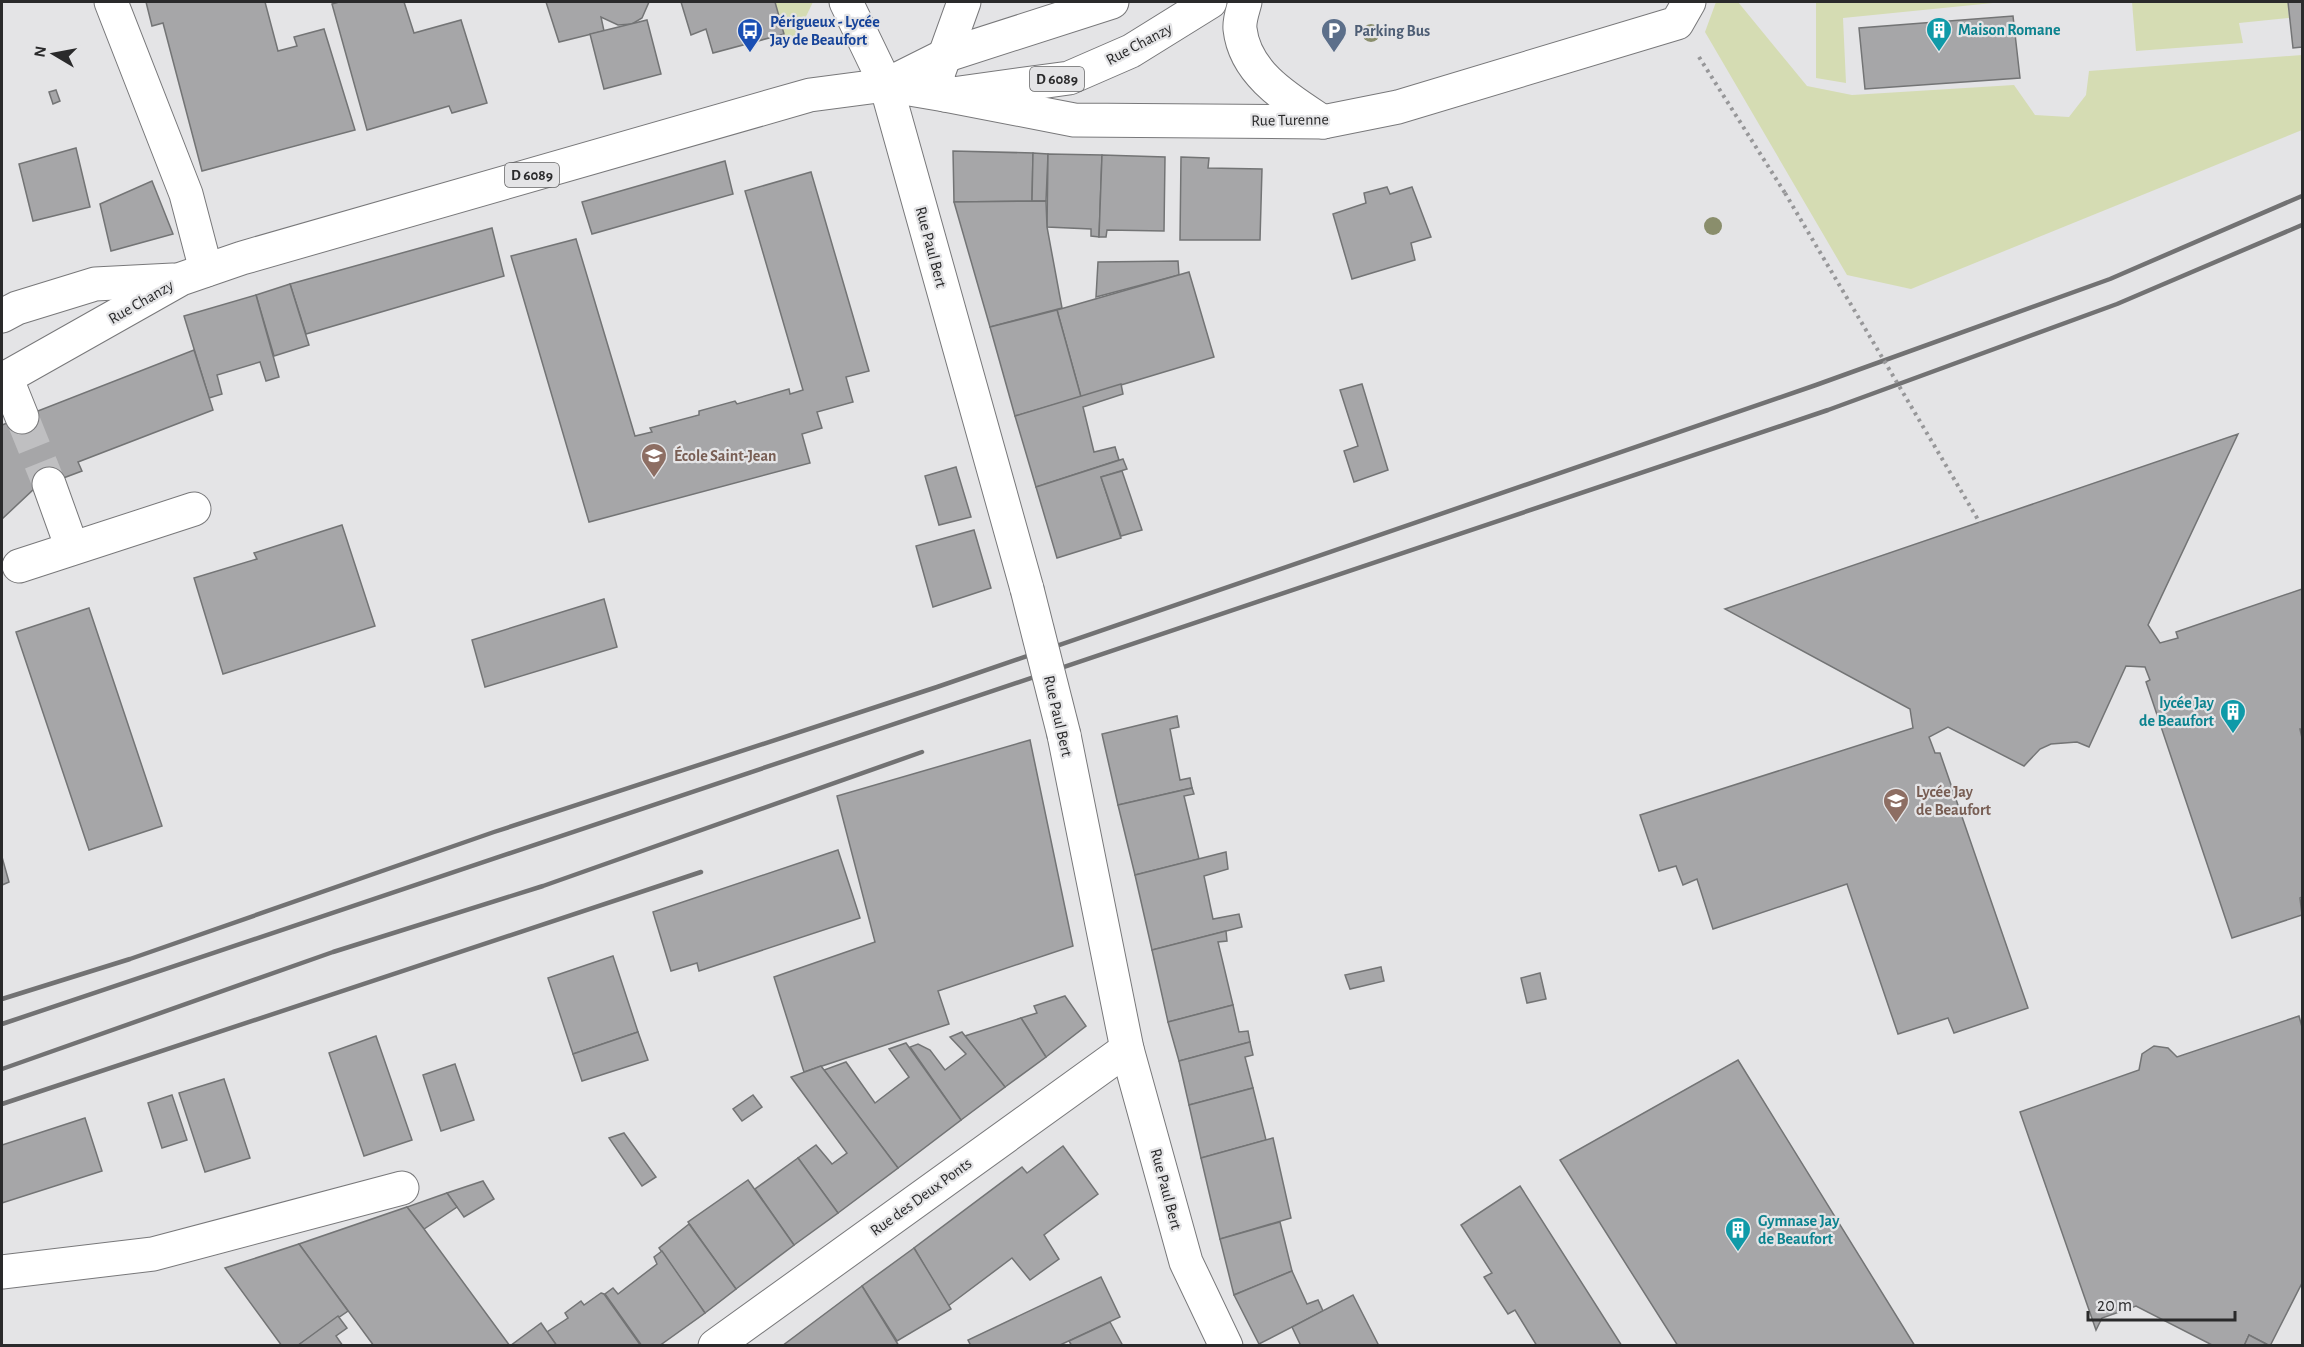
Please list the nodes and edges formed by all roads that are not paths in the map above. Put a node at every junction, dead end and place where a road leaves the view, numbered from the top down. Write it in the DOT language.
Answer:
graph roads {
  1 [pos="111,2"];
  2 [pos="846,2"];
  3 [pos="964,2"];
  4 [pos="1112,2"];
  5 [pos="1210,2"];
  6 [pos="1245,2"];
  7 [pos="1683,12"];
  8 [pos="944,56"];
  9 [pos="885,85"];
  10 [pos="945,95"];
  11 [pos="1323,122"];
  12 [pos="194,275"];
  13 [pos="2,316"];
  14 [pos="4,379"];
  15 [pos="22,417"];
  16 [pos="49,484"];
  17 [pos="194,509"];
  18 [pos="72,548"];
  19 [pos="19,566"];
  20 [pos="1127,1049"];
  21 [pos="402,1188"];
  22 [pos="2,1272"];
  23 [pos="715,1346"];
  24 [pos="1226,1346"];
  1 -- 12 [label="street"];
  2 -- 9 [label="street, Rue Paul Bert"];
  3 -- 8 [label="street"];
  4 -- 8 [label="street, D 6089"];
  5 -- 10 [label="street, Rue Chanzy / D 6089"];
  6 -- 11 [label="street"];
  7 -- 11 [label="street, Rue Turenne"];
  8 -- 9 [label="street, D 6089"];
  8 -- 10 [label="street"];
  9 -- 10 [label="street, Rue Chanzy / D 6089"];
  9 -- 12 [label="street, D 6089"];
  9 -- 20 [label="street, Rue Paul Bert, bridge"];
  10 -- 11 [label="street, Rue Turenne"];
  12 -- 13 [label="street, Rue Chanzy / D 6089"];
  12 -- 14 [label="street, Rue Chanzy / D 6089"];
  14 -- 15 [label="street"];
  16 -- 18 [label="street"];
  17 -- 18 [label="street"];
  18 -- 19 [label="street"];
  20 -- 23 [label="street, Rue des Deux Ponts"];
  20 -- 24 [label="street, Rue Paul Bert"];
  21 -- 22 [label="street"];
}
